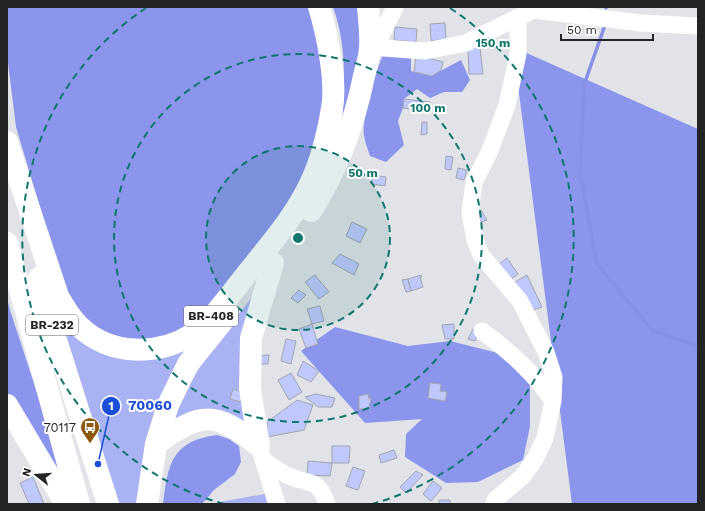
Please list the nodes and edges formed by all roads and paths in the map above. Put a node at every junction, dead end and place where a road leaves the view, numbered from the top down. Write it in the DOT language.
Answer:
graph roads {
  1 [pos="319,7"];
  2 [pos="368,7"];
  3 [pos="395,7"];
  4 [pos="528,11"];
  5 [pos="698,26"];
  6 [pos="373,47"];
  7 [pos="7,138"];
  8 [pos="8,142"];
  9 [pos="7,243"];
  10 [pos="273,263"];
  11 [pos="482,331"];
  12 [pos="553,401"];
  13 [pos="7,405"];
  14 [pos="156,444"];
  15 [pos="262,454"];
  16 [pos="66,504"];
  17 [pos="79,504"];
  18 [pos="108,504"];
  19 [pos="147,504"];
  20 [pos="277,504"];
  21 [pos="326,504"];
  22 [pos="494,504"];
  1 -- 8 [label="highway, BR-408"];
  2 -- 6 [label="highway, BR-408"];
  3 -- 6 [label="street"];
  4 -- 5 [label="street"];
  4 -- 6 [label="street"];
  4 -- 12 [label="street"];
  6 -- 10 [label="highway, BR-408"];
  7 -- 8 [label="highway, BR-232"];
  8 -- 18 [label="highway, BR-232"];
  9 -- 17 [label="highway, BR-232"];
  10 -- 14 [label="highway, BR-408"];
  10 -- 15 [label="highway"];
  11 -- 12 [label="street"];
  12 -- 22 [label="street"];
  13 -- 16 [label="highway"];
  14 -- 15 [label="highway"];
  14 -- 19 [label="highway, BR-408"];
  15 -- 20 [label="street"];
  15 -- 21 [label="street"];
}
